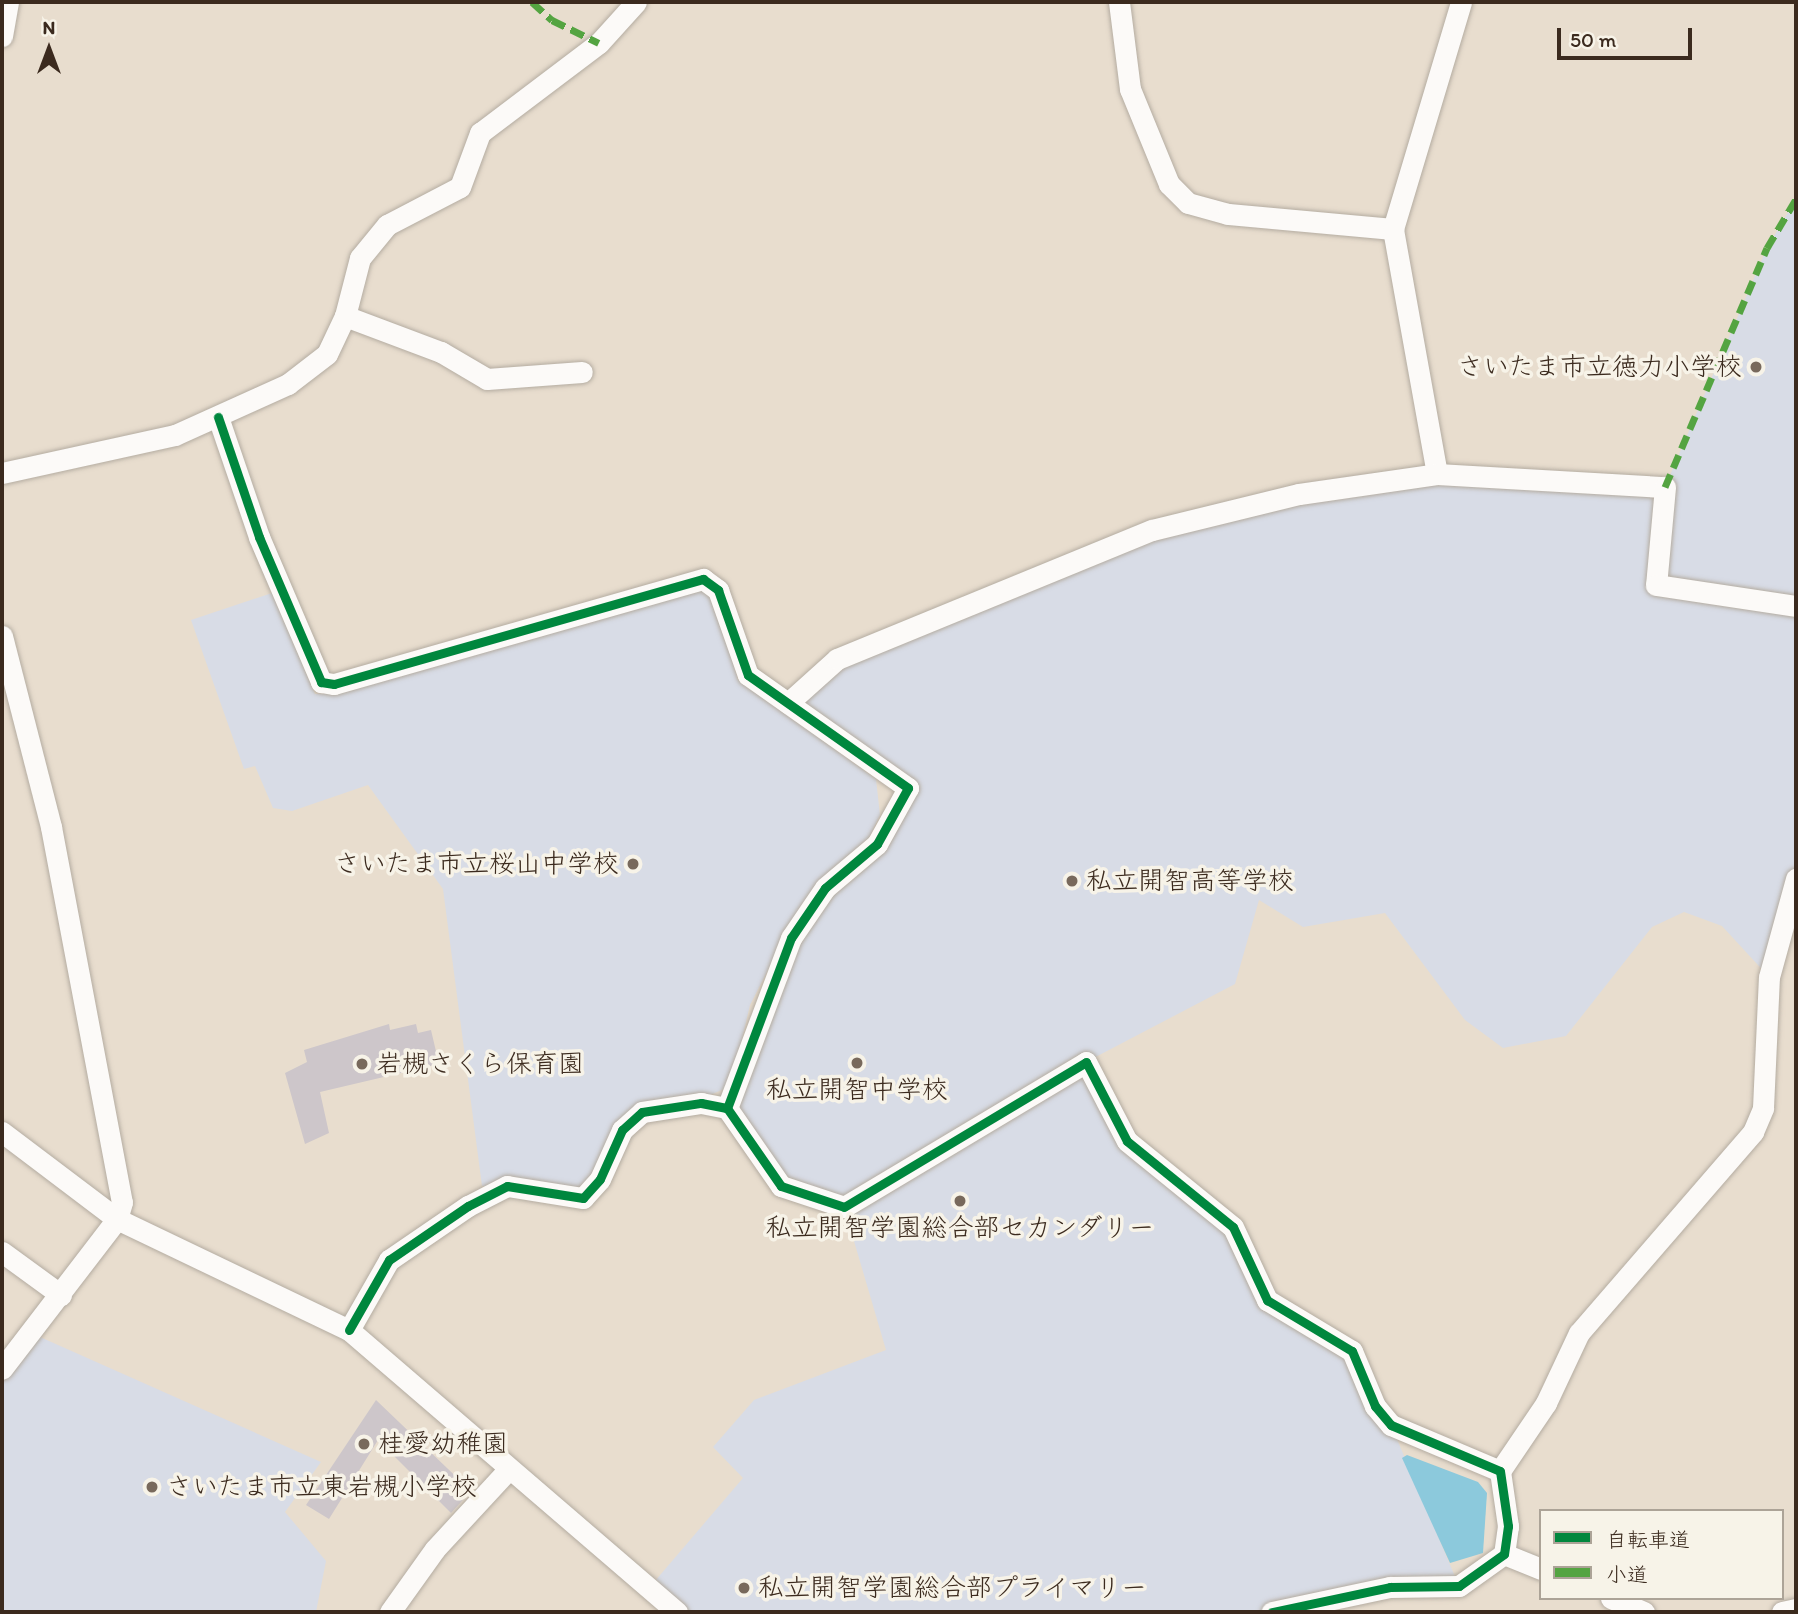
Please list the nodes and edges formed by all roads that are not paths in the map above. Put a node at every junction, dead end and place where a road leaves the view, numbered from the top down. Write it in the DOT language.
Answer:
graph roads {
  1 [pos="636,2"];
  2 [pos="1119,2"];
  3 [pos="1461,2"];
  4 [pos="1393,229"];
  5 [pos="345,316"];
  6 [pos="582,372"];
  7 [pos="218,417"];
  8 [pos="2,472"];
  9 [pos="1437,474"];
  10 [pos="1796,606"];
  11 [pos="2,636"];
  12 [pos="788,703"];
  13 [pos="1796,879"];
  14 [pos="727,1108"];
  15 [pos="2,1132"];
  16 [pos="117,1219"];
  17 [pos="2,1252"];
  18 [pos="61,1295"];
  19 [pos="349,1330"];
  20 [pos="2,1369"];
  21 [pos="507,1471"];
  22 [pos="1500,1471"];
  23 [pos="1504,1554"];
  24 [pos="1539,1568"];
  25 [pos="1616,1600"];
  26 [pos="1796,1609"];
  27 [pos="390,1612"];
  28 [pos="677,1612"];
  29 [pos="1272,1612"];
  30 [pos="1644,1612"];
  31 [pos="1782,1612"];
  1 -- 5 [label="street"];
  2 -- 4 [label="street"];
  3 -- 4 [label="street"];
  4 -- 9 [label="street"];
  5 -- 6 [label="street"];
  5 -- 7 [label="street"];
  7 -- 8 [label="street"];
  7 -- 12 [label="street"];
  9 -- 10 [label="street"];
  9 -- 12 [label="street"];
  11 -- 16 [label="street"];
  12 -- 14 [label="street"];
  13 -- 22 [label="street"];
  14 -- 19 [label="street"];
  14 -- 22 [label="street"];
  15 -- 16 [label="street"];
  16 -- 18 [label="street"];
  16 -- 19 [label="street"];
  17 -- 18 [label="street"];
  18 -- 20 [label="street"];
  19 -- 21 [label="street"];
  21 -- 27 [label="street"];
  21 -- 28 [label="street"];
  22 -- 23 [label="street"];
  23 -- 24 [label="street"];
  23 -- 29 [label="street"];
  25 -- 30 [label="street"];
  26 -- 31 [label="street"];
}
